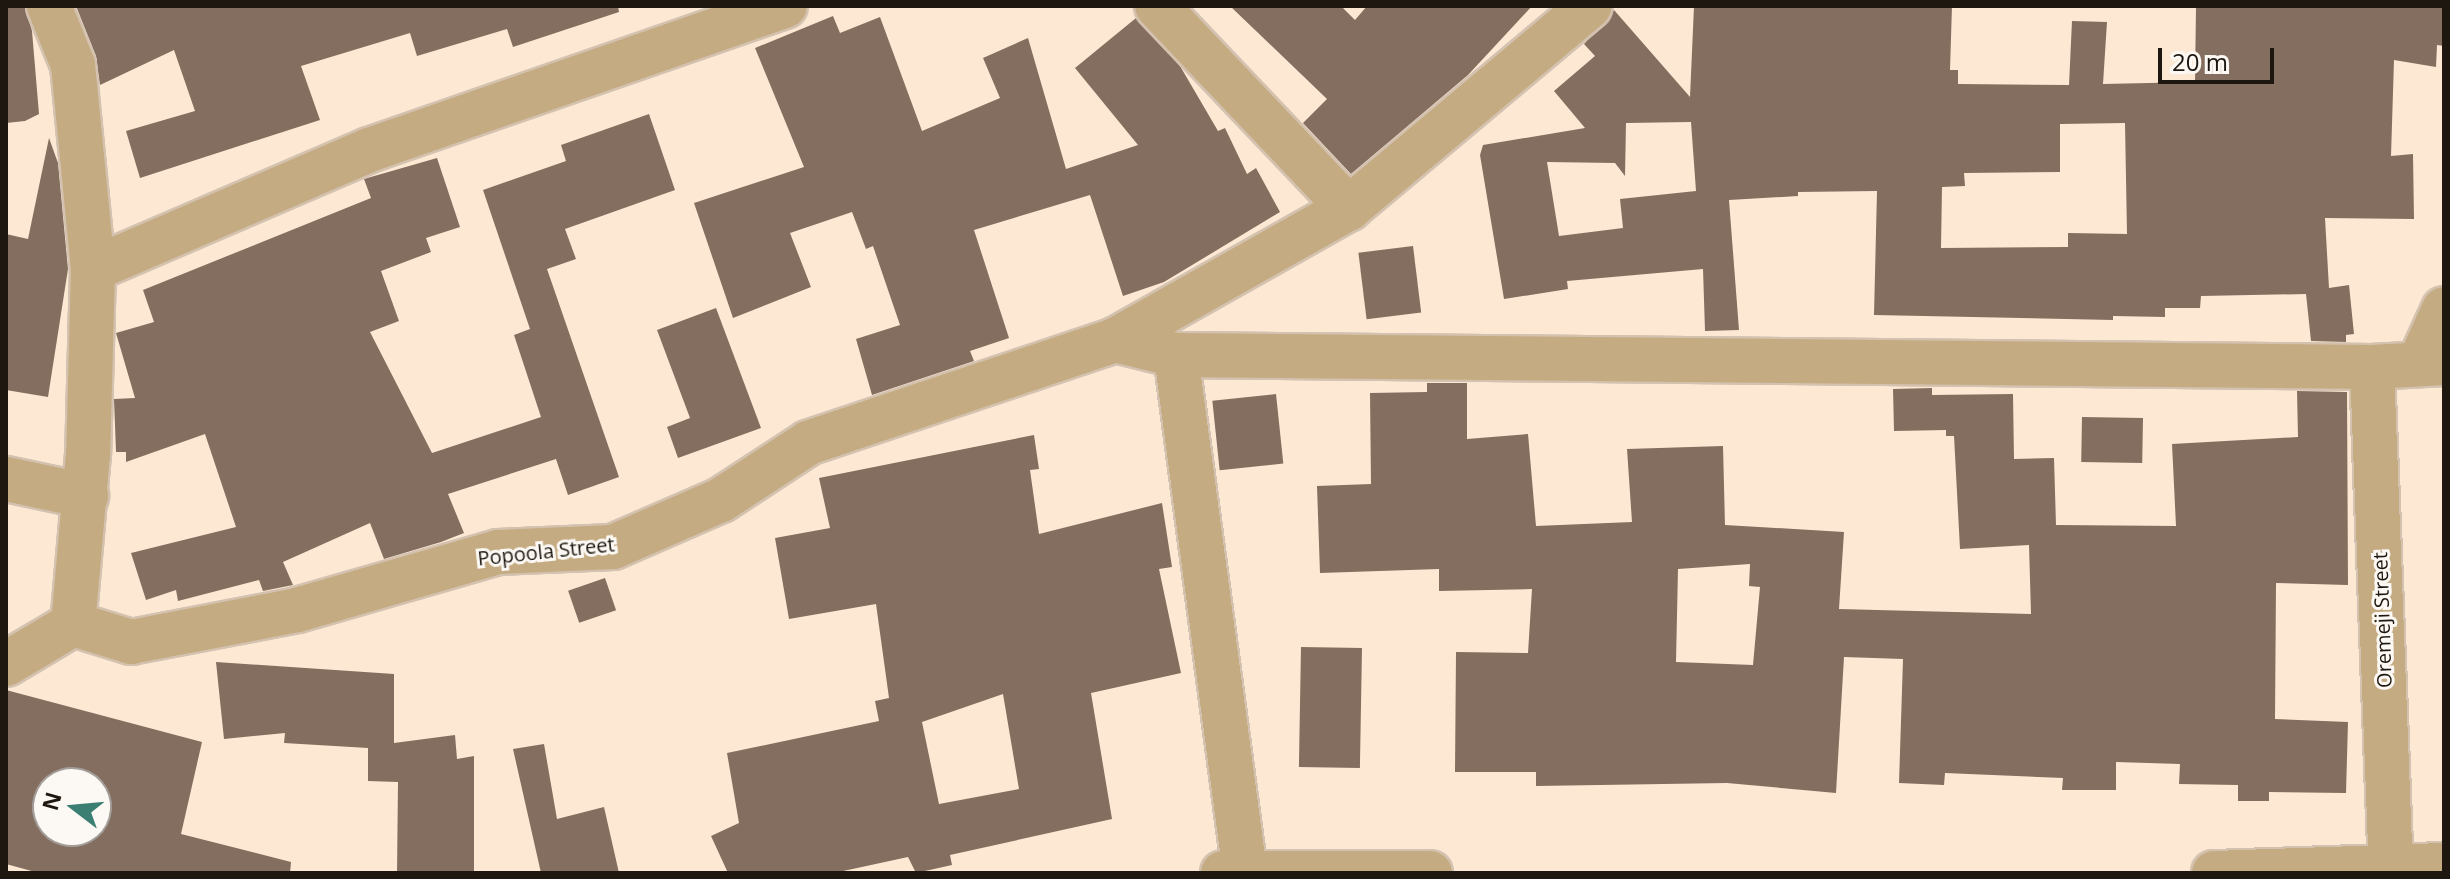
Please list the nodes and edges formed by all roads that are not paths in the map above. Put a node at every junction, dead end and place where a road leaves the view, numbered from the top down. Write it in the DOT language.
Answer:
graph roads {
  1 [pos="49,6"];
  2 [pos="785,6"];
  3 [pos="1157,6"];
  4 [pos="1590,6"];
  5 [pos="1349,208"];
  6 [pos="93,269"];
  7 [pos="2444,309"];
  8 [pos="1115,340"];
  9 [pos="1176,355"];
  10 [pos="2432,363"];
  11 [pos="2372,367"];
  12 [pos="6,479"];
  13 [pos="86,496"];
  14 [pos="73,624"];
  15 [pos="6,664"];
  16 [pos="2444,865"];
  17 [pos="2392,869"];
  18 [pos="1238,872"];
  19 [pos="1430,873"];
  20 [pos="2214,873"];
  1 -- 6 [label="street"];
  2 -- 6 [label="street"];
  3 -- 5 [label="street"];
  4 -- 5 [label="street, Popoola Street"];
  5 -- 8 [label="street, Popoola Street"];
  6 -- 13 [label="street"];
  7 -- 10 [label="street"];
  8 -- 9 [label="street"];
  8 -- 14 [label="street, Popoola Street"];
  9 -- 11 [label="street"];
  9 -- 18 [label="street"];
  10 -- 11 [label="street"];
  11 -- 17 [label="street, Oremeji Street"];
  12 -- 13 [label="street"];
  13 -- 14 [label="street"];
  14 -- 15 [label="street"];
  16 -- 17 [label="street"];
  17 -- 20 [label="street"];
  18 -- 19 [label="street"];
}
